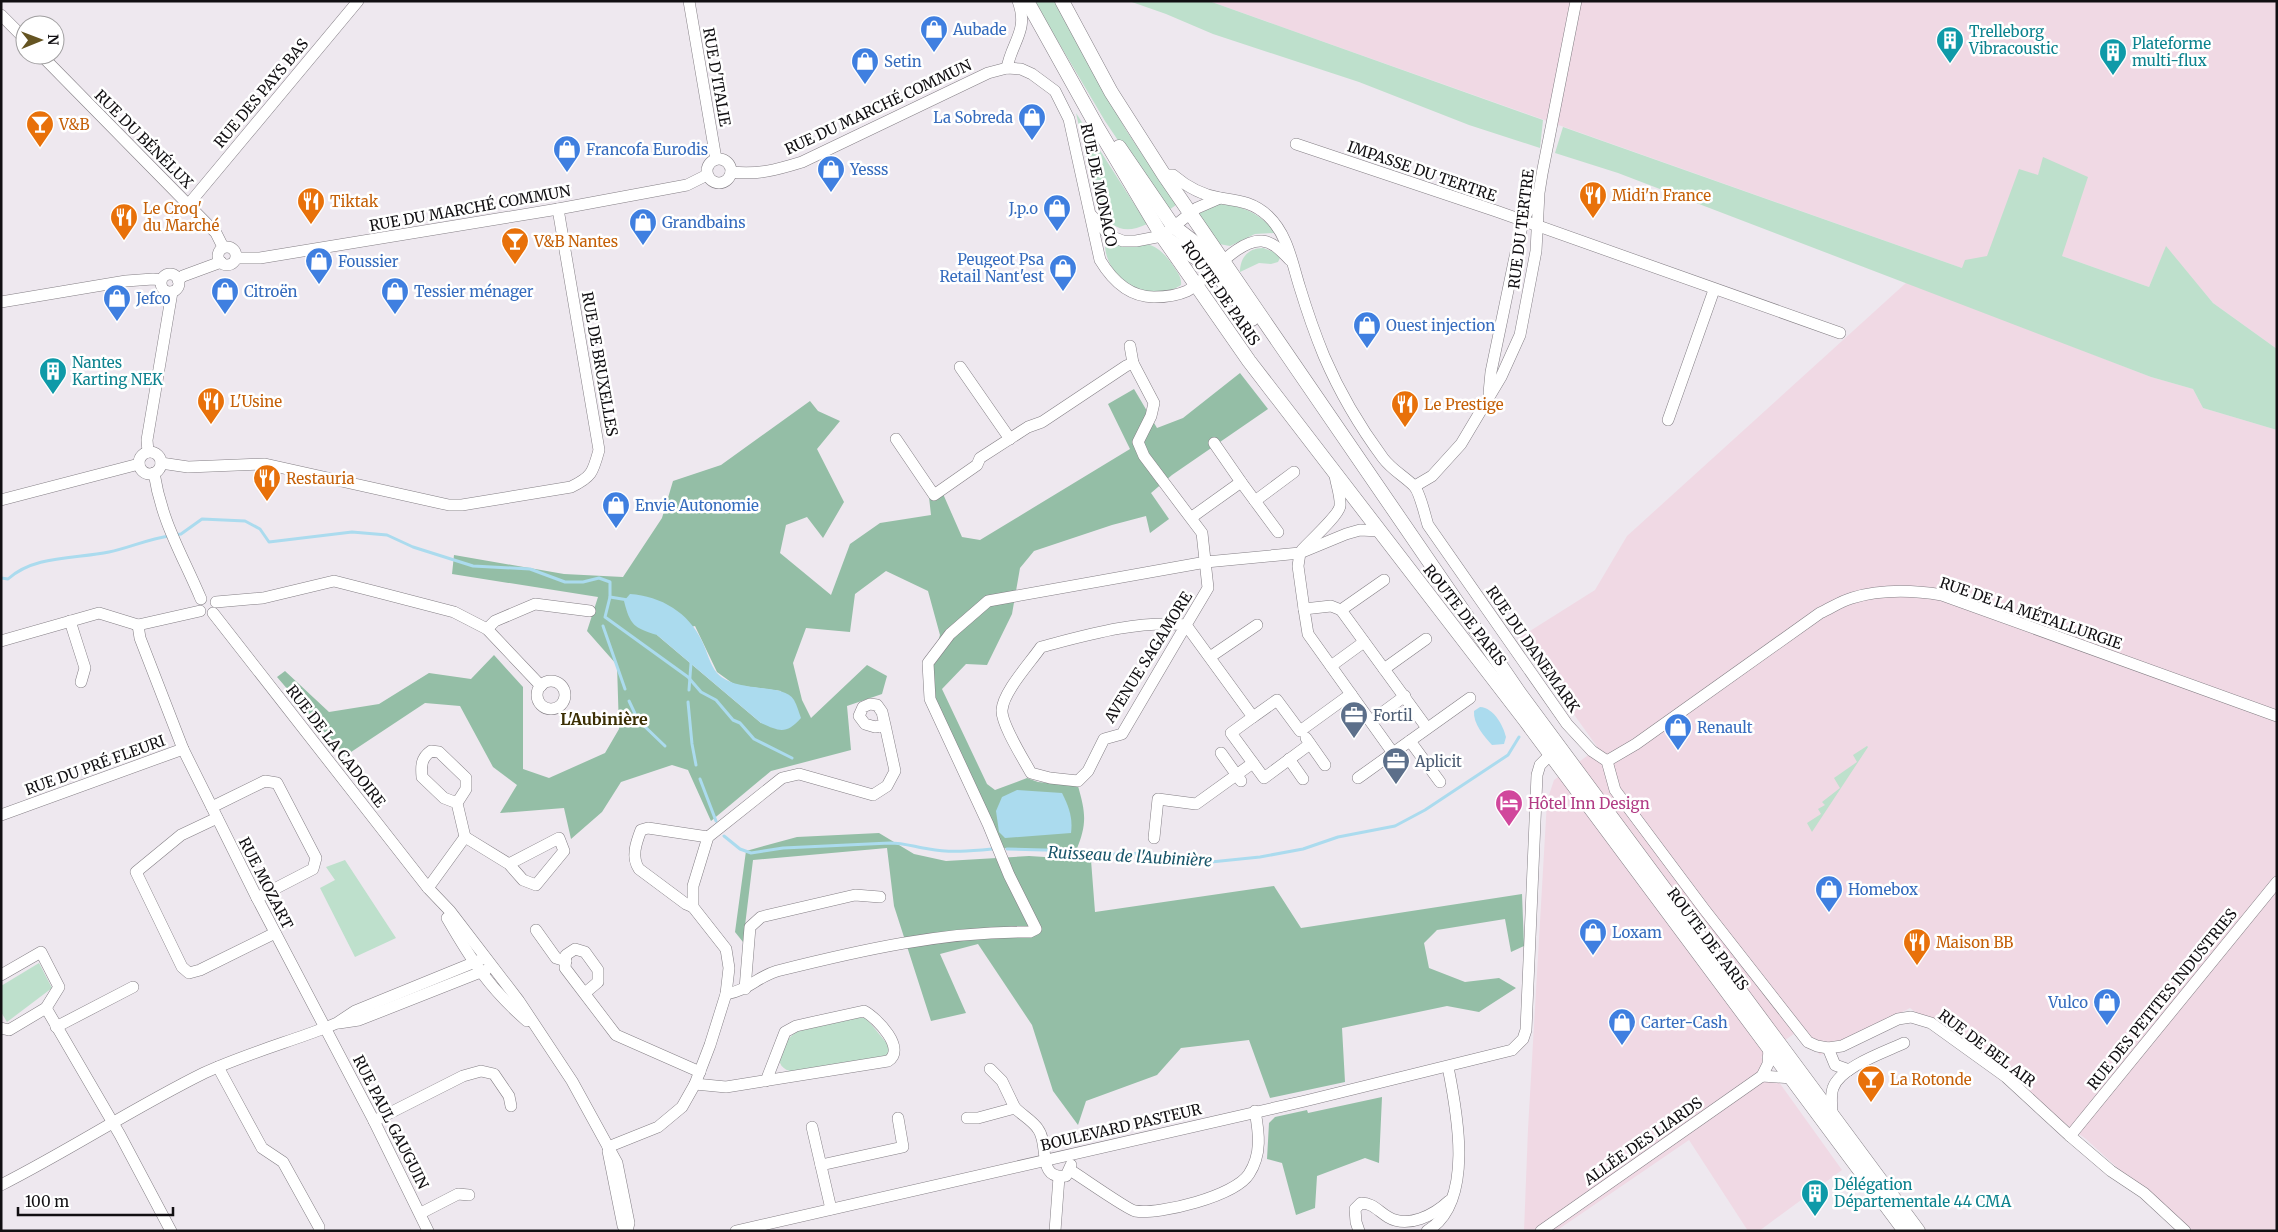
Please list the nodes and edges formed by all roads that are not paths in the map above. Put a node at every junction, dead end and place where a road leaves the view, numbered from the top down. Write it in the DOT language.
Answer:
graph roads {
  1 [pos="358,1"];
  2 [pos="689,1"];
  3 [pos="1018,1"];
  4 [pos="1027,1"];
  5 [pos="1062,1"];
  6 [pos="1576,1"];
  7 [pos="1,15"];
  8 [pos="15,29"];
  9 [pos="51,65"];
  10 [pos="1007,68"];
  11 [pos="1096,125"];
  12 [pos="1296,144"];
  13 [pos="716,158"];
  14 [pos="731,172"];
  15 [pos="1164,175"];
  16 [pos="707,176"];
  17 [pos="1538,193"];
  18 [pos="1220,198"];
  19 [pos="188,205"];
  20 [pos="558,209"];
  21 [pos="1191,213"];
  22 [pos="1090,214"];
  23 [pos="1524,221"];
  24 [pos="1173,226"];
  25 [pos="1538,226"];
  26 [pos="1162,236"];
  27 [pos="223,247"];
  28 [pos="237,258"];
  29 [pos="1291,260"];
  30 [pos="221,262"];
  31 [pos="1218,265"];
  32 [pos="161,280"];
  33 [pos="178,280"];
  34 [pos="1195,285"];
  35 [pos="1714,290"];
  36 [pos="172,292"];
  37 [pos="1,302"];
  38 [pos="1840,333"];
  39 [pos="1130,346"];
  40 [pos="1133,364"];
  41 [pos="960,367"];
  42 [pos="1489,395"];
  43 [pos="1668,420"];
  44 [pos="896,439"];
  45 [pos="1010,439"];
  46 [pos="1214,443"];
  47 [pos="148,452"];
  48 [pos="139,464"];
  49 [pos="158,468"];
  50 [pos="1294,472"];
  51 [pos="1335,475"];
  52 [pos="1241,482"];
  53 [pos="1415,486"];
  54 [pos="1,500"];
  55 [pos="1256,501"];
  56 [pos="1192,517"];
  57 [pos="1379,531"];
  58 [pos="1278,532"];
  59 [pos="1300,553"];
  60 [pos="1206,562"];
  61 [pos="1384,580"];
  62 [pos="201,605"];
  63 [pos="215,607"];
  64 [pos="1304,609"];
  65 [pos="1341,610"];
  66 [pos="590,611"];
  67 [pos="70,621"];
  68 [pos="138,624"];
  69 [pos="1186,625"];
  70 [pos="1257,625"];
  71 [pos="487,629"];
  72 [pos="1426,639"];
  73 [pos="1,641"];
  74 [pos="1364,642"];
  75 [pos="1210,658"];
  76 [pos="1331,666"];
  77 [pos="1384,669"];
  78 [pos="82,682"];
  79 [pos="541,686"];
  80 [pos="1351,694"];
  81 [pos="1405,696"];
  82 [pos="1470,698"];
  83 [pos="2277,716"];
  84 [pos="1253,718"];
  85 [pos="1371,721"];
  86 [pos="885,725"];
  87 [pos="1427,728"];
  88 [pos="1300,730"];
  89 [pos="1410,741"];
  90 [pos="1310,744"];
  91 [pos="183,749"];
  92 [pos="1221,753"];
  93 [pos="1393,753"];
  94 [pos="1550,754"];
  95 [pos="1289,759"];
  96 [pos="1607,761"];
  97 [pos="1253,763"];
  98 [pos="1325,765"];
  99 [pos="1239,778"];
  100 [pos="1358,778"];
  101 [pos="1303,779"];
  102 [pos="1440,782"];
  103 [pos="457,803"];
  104 [pos="215,813"];
  105 [pos="1,815"];
  106 [pos="465,837"];
  107 [pos="708,838"];
  108 [pos="1154,838"];
  109 [pos="509,864"];
  110 [pos="2277,882"];
  111 [pos="432,893"];
  112 [pos="880,897"];
  113 [pos="257,898"];
  114 [pos="693,907"];
  115 [pos="536,930"];
  116 [pos="275,933"];
  117 [pos="566,961"];
  118 [pos="488,963"];
  119 [pos="477,968"];
  120 [pos="1,975"];
  121 [pos="133,988"];
  122 [pos="745,989"];
  123 [pos="585,993"];
  124 [pos="726,994"];
  125 [pos="46,1008"];
  126 [pos="56,1027"];
  127 [pos="1,1028"];
  128 [pos="325,1028"];
  129 [pos="536,1029"];
  130 [pos="1904,1042"];
  131 [pos="1769,1048"];
  132 [pos="1828,1048"];
  133 [pos="218,1067"];
  134 [pos="1448,1067"];
  135 [pos="990,1069"];
  136 [pos="1849,1070"];
  137 [pos="700,1072"];
  138 [pos="1762,1076"];
  139 [pos="1792,1078"];
  140 [pos="766,1081"];
  141 [pos="695,1084"];
  142 [pos="511,1106"];
  143 [pos="1015,1108"];
  144 [pos="1255,1111"];
  145 [pos="1832,1115"];
  146 [pos="898,1118"];
  147 [pos="967,1118"];
  148 [pos="374,1121"];
  149 [pos="112,1124"];
  150 [pos="812,1126"];
  151 [pos="2070,1136"];
  152 [pos="608,1147"];
  153 [pos="1071,1153"];
  154 [pos="1045,1160"];
  155 [pos="821,1165"];
  156 [pos="1070,1170"];
  157 [pos="1059,1177"];
  158 [pos="1,1185"];
  159 [pos="469,1195"];
  160 [pos="1452,1198"];
  161 [pos="830,1209"];
  162 [pos="421,1213"];
  163 [pos="171,1231"];
  164 [pos="319,1231"];
  165 [pos="428,1231"];
  166 [pos="625,1231"];
  167 [pos="736,1231"];
  168 [pos="1055,1231"];
  169 [pos="1359,1231"];
  170 [pos="1427,1231"];
  171 [pos="1541,1231"];
  172 [pos="1905,1231"];
  173 [pos="1918,1231"];
  174 [pos="2185,1231"];
  1 -- 19 [label="street, RUE DES PAYS BAS"];
  2 -- 13 [label="street, RUE D'ITALIE"];
  3 -- 10 [label="street"];
  4 -- 11 [label="main road, ROUTE DE PARIS"];
  5 -- 15 [label="main road, ROUTE DE PARIS"];
  6 -- 17 [label="street, RUE DU TERTRE"];
  7 -- 8 [label="street"];
  9 -- 19 [label="street, RUE DU BÉNÉLUX"];
  10 -- 14 [label="street, RUE DU MARCHÉ COMMUN"];
  10 -- 22 [label="street, RUE DE MONACO"];
  11 -- 24 [label="main road"];
  11 -- 26 [label="main road, ROUTE DE PARIS"];
  12 -- 23 [label="street, IMPASSE DU TERTRE"];
  13 -- 14 [label="street"];
  13 -- 16 [label="street"];
  14 -- 16 [label="street"];
  15 -- 18 [label="street"];
  15 -- 21 [label="main road, ROUTE DE PARIS"];
  16 -- 20 [label="street, RUE DU MARCHÉ COMMUN"];
  17 -- 23 [label="street"];
  17 -- 25 [label="street, RUE DU TERTRE"];
  18 -- 21 [label="street"];
  18 -- 29 [label="street"];
  19 -- 27 [label="street, RUE DU BÉNÉLUX"];
  20 -- 28 [label="street, RUE DU MARCHÉ COMMUN"];
  20 -- 49 [label="street, RUE DE BRUXELLES"];
  21 -- 24 [label="street"];
  21 -- 31 [label="main road, ROUTE DE PARIS"];
  22 -- 26 [label="street"];
  22 -- 34 [label="street, RUE DE MONACO"];
  23 -- 25 [label="street, IMPASSE DU TERTRE"];
  23 -- 42 [label="street"];
  24 -- 26 [label="street"];
  24 -- 31 [label="main road"];
  25 -- 35 [label="street, IMPASSE DU TERTRE"];
  25 -- 42 [label="street, RUE DU TERTRE"];
  26 -- 31 [label="main road"];
  26 -- 34 [label="main road, ROUTE DE PARIS"];
  27 -- 28 [label="street"];
  27 -- 30 [label="street"];
  28 -- 30 [label="street"];
  29 -- 31 [label="street"];
  29 -- 53 [label="street"];
  30 -- 33 [label="street"];
  31 -- 34 [label="street, RUE DE MONACO"];
  31 -- 145 [label="main road, ROUTE DE PARIS"];
  32 -- 33 [label="street"];
  32 -- 36 [label="street"];
  32 -- 37 [label="street"];
  33 -- 36 [label="street"];
  34 -- 51 [label="main road, ROUTE DE PARIS"];
  35 -- 38 [label="street, IMPASSE DU TERTRE"];
  35 -- 43 [label="street"];
  36 -- 47 [label="street"];
  39 -- 40 [label="street"];
  40 -- 45 [label="street"];
  40 -- 56 [label="street, AVENUE SAGAMORE"];
  41 -- 45 [label="street"];
  42 -- 53 [label="street, RUE DU TERTRE"];
  44 -- 45 [label="street"];
  46 -- 52 [label="street"];
  47 -- 48 [label="street"];
  47 -- 49 [label="street"];
  48 -- 49 [label="street"];
  48 -- 54 [label="street"];
  49 -- 62 [label="street"];
  50 -- 55 [label="street"];
  51 -- 57 [label="main road, ROUTE DE PARIS"];
  51 -- 59 [label="street"];
  52 -- 55 [label="street"];
  52 -- 56 [label="street"];
  53 -- 96 [label="street, RUE DU DANEMARK"];
  55 -- 58 [label="street"];
  56 -- 60 [label="street, AVENUE SAGAMORE"];
  57 -- 59 [label="street"];
  57 -- 94 [label="main road, ROUTE DE PARIS"];
  59 -- 60 [label="street"];
  59 -- 64 [label="street"];
  60 -- 69 [label="street, AVENUE SAGAMORE"];
  60 -- 122 [label="street"];
  61 -- 65 [label="street"];
  62 -- 63 [label="street"];
  62 -- 63 [label="street"];
  62 -- 68 [label="street"];
  63 -- 71 [label="street"];
  63 -- 111 [label="street, RUE DE LA CADOIRE"];
  64 -- 65 [label="street"];
  64 -- 76 [label="street"];
  65 -- 74 [label="street"];
  66 -- 71 [label="street"];
  67 -- 68 [label="street"];
  67 -- 73 [label="street"];
  67 -- 78 [label="street"];
  68 -- 91 [label="street, RUE DU PRÉ FLEURI"];
  69 -- 69 [label="street, AVENUE SAGAMORE"];
  69 -- 75 [label="street"];
  70 -- 75 [label="street"];
  71 -- 79 [label="street"];
  72 -- 77 [label="street"];
  74 -- 76 [label="street"];
  74 -- 77 [label="street"];
  75 -- 84 [label="street"];
  76 -- 80 [label="street"];
  77 -- 81 [label="street"];
  80 -- 85 [label="street"];
  80 -- 88 [label="street"];
  81 -- 85 [label="street"];
  81 -- 87 [label="street"];
  82 -- 87 [label="street"];
  83 -- 96 [label="street, RUE DE LA MÉTALLURGIE"];
  84 -- 88 [label="street"];
  84 -- 97 [label="street"];
  85 -- 93 [label="street"];
  86 -- 107 [label="street"];
  87 -- 89 [label="street"];
  88 -- 90 [label="street"];
  89 -- 93 [label="street"];
  89 -- 102 [label="street"];
  90 -- 95 [label="street"];
  90 -- 98 [label="street"];
  91 -- 104 [label="street, RUE MOZART"];
  91 -- 105 [label="street, RUE DU PRÉ FLEURI"];
  92 -- 99 [label="street"];
  93 -- 100 [label="street"];
  94 -- 131 [label="main road, ROUTE DE PARIS"];
  94 -- 134 [label="street, BOULEVARD PASTEUR"];
  95 -- 97 [label="street"];
  95 -- 101 [label="street"];
  96 -- 132 [label="street"];
  97 -- 99 [label="street"];
  99 -- 108 [label="street"];
  103 -- 103 [label="street"];
  103 -- 106 [label="street"];
  104 -- 113 [label="street, RUE MOZART"];
  104 -- 113 [label="street"];
  104 -- 116 [label="street"];
  106 -- 109 [label="street"];
  106 -- 111 [label="street"];
  107 -- 114 [label="street"];
  107 -- 114 [label="street"];
  109 -- 109 [label="street"];
  110 -- 151 [label="street, RUE DES PETITES INDUSTRIES"];
  111 -- 118 [label="street, RUE DE LA CADOIRE"];
  111 -- 119 [label="street, RUE DE LA CADOIRE"];
  112 -- 122 [label="street"];
  113 -- 116 [label="street, RUE MOZART"];
  114 -- 124 [label="street"];
  115 -- 117 [label="street"];
  116 -- 128 [label="street, RUE MOZART"];
  117 -- 123 [label="street"];
  117 -- 123 [label="street"];
  118 -- 119 [label="street"];
  118 -- 129 [label="street, RUE DE LA CADOIRE"];
  119 -- 128 [label="street"];
  119 -- 129 [label="street, RUE DE LA CADOIRE"];
  120 -- 125 [label="street"];
  121 -- 126 [label="street"];
  122 -- 124 [label="street"];
  123 -- 137 [label="street"];
  124 -- 137 [label="street"];
  125 -- 126 [label="street"];
  125 -- 127 [label="street"];
  126 -- 149 [label="street"];
  128 -- 133 [label="street"];
  128 -- 148 [label="street, RUE PAUL GAUGUIN"];
  129 -- 152 [label="street, RUE DE LA CADOIRE"];
  130 -- 136 [label="street"];
  131 -- 138 [label="street"];
  131 -- 139 [label="main road, ROUTE DE PARIS"];
  132 -- 136 [label="street"];
  132 -- 151 [label="street, RUE DE BEL AIR"];
  133 -- 149 [label="street"];
  133 -- 164 [label="street"];
  134 -- 144 [label="street, BOULEVARD PASTEUR"];
  134 -- 160 [label="street"];
  135 -- 143 [label="street"];
  136 -- 145 [label="street"];
  137 -- 141 [label="street"];
  138 -- 139 [label="street"];
  138 -- 171 [label="street, ALLÉE DES LIARDS"];
  139 -- 172 [label="main road, ROUTE DE PARIS"];
  140 -- 140 [label="street"];
  140 -- 141 [label="street"];
  141 -- 152 [label="street"];
  142 -- 148 [label="street"];
  143 -- 147 [label="street"];
  143 -- 154 [label="street"];
  144 -- 153 [label="street, BOULEVARD PASTEUR"];
  144 -- 156 [label="street"];
  145 -- 173 [label="main road, ROUTE DE PARIS"];
  146 -- 155 [label="street"];
  148 -- 162 [label="street, RUE PAUL GAUGUIN"];
  149 -- 158 [label="street"];
  149 -- 163 [label="street"];
  150 -- 155 [label="street"];
  151 -- 174 [label="street, RUE DE BEL AIR"];
  152 -- 166 [label="street, RUE DE LA CADOIRE"];
  153 -- 154 [label="street, BOULEVARD PASTEUR"];
  153 -- 156 [label="street"];
  154 -- 157 [label="street"];
  154 -- 161 [label="street, BOULEVARD PASTEUR"];
  155 -- 161 [label="street"];
  156 -- 157 [label="street"];
  157 -- 168 [label="street"];
  159 -- 162 [label="street"];
  160 -- 169 [label="street"];
  160 -- 170 [label="street"];
  161 -- 167 [label="street, BOULEVARD PASTEUR"];
  162 -- 165 [label="street, RUE PAUL GAUGUIN"];
}
